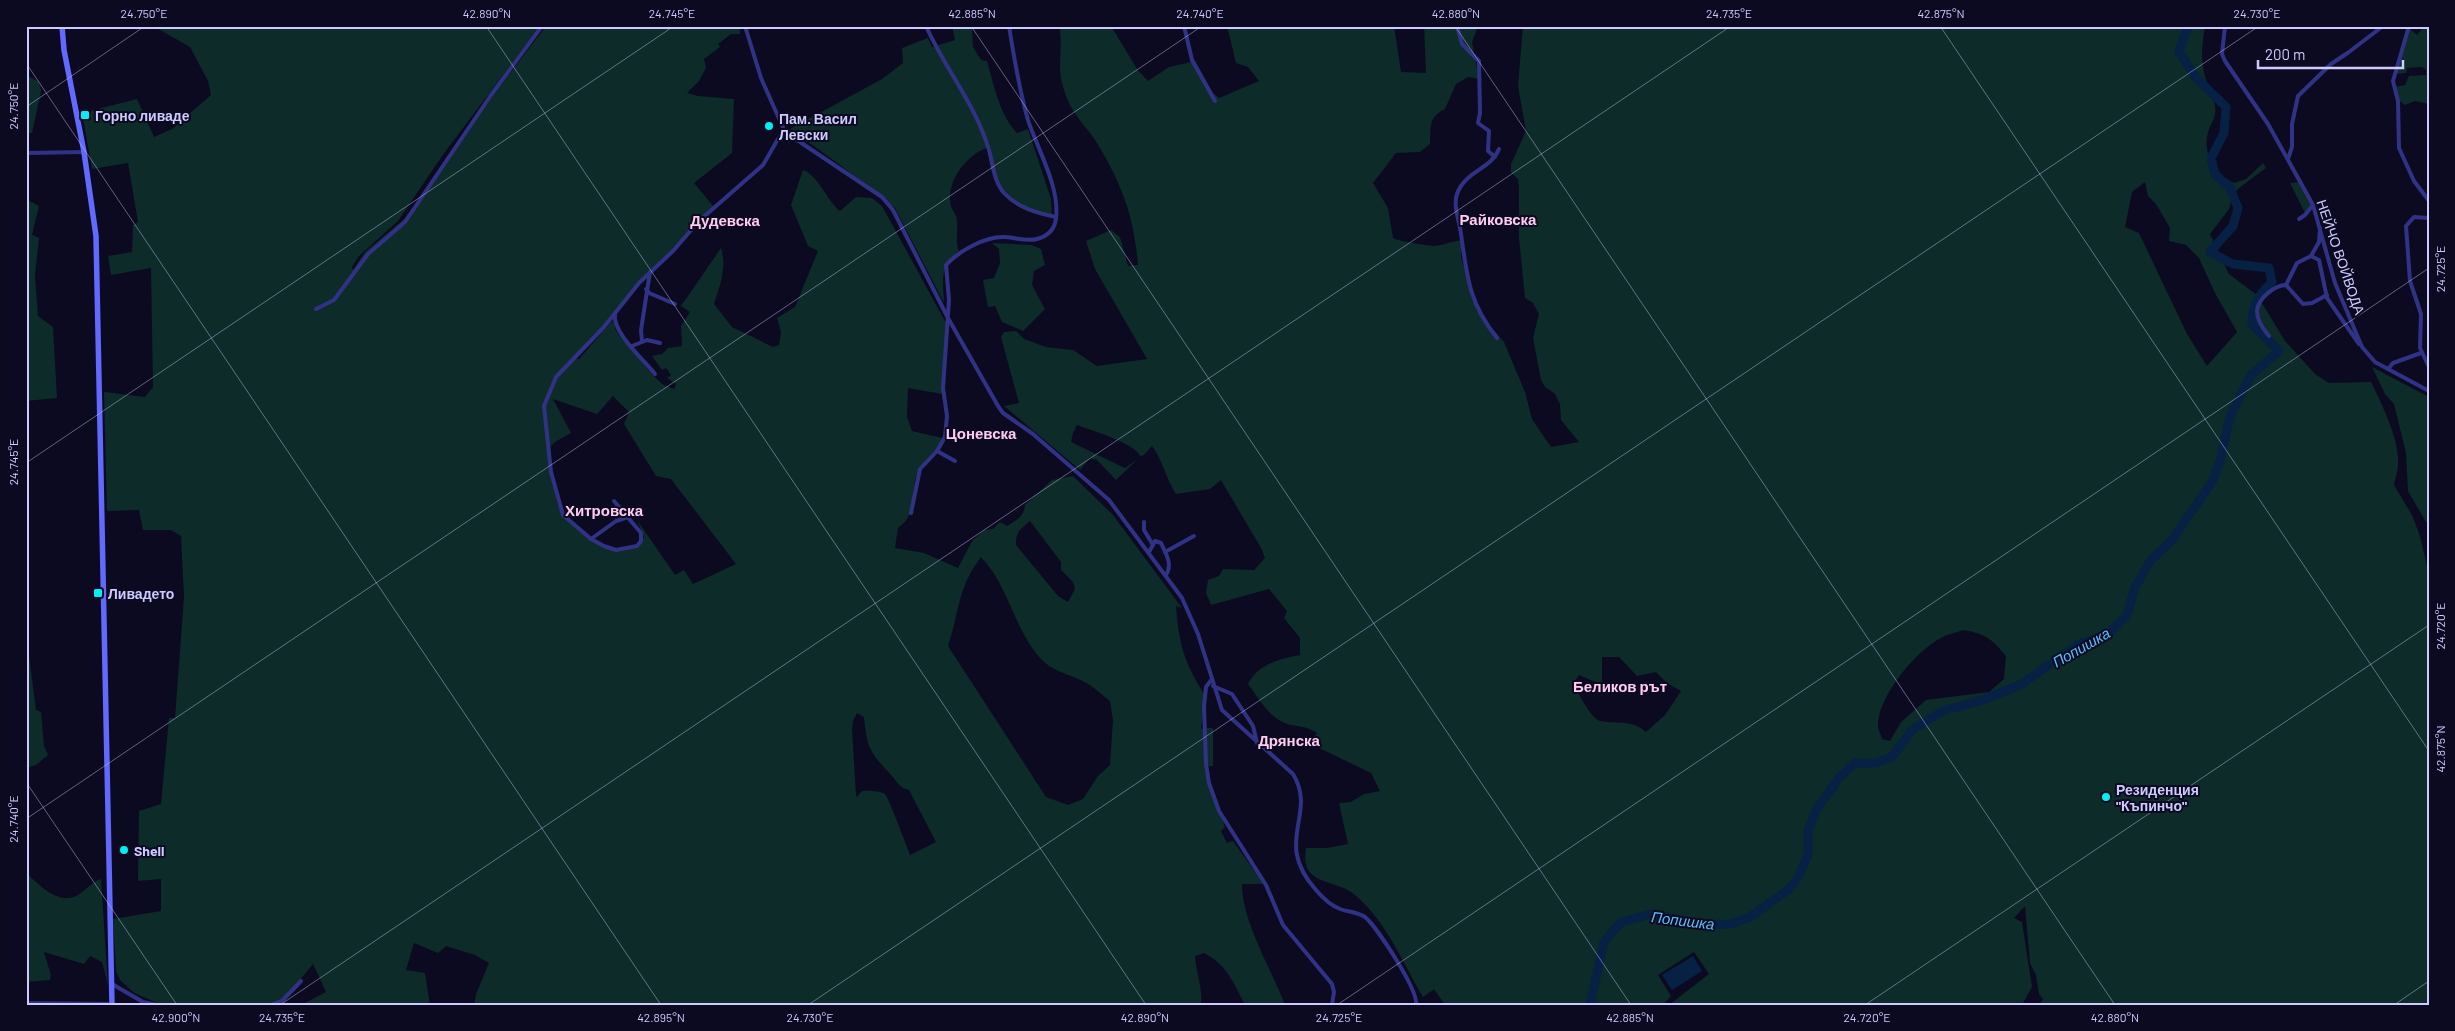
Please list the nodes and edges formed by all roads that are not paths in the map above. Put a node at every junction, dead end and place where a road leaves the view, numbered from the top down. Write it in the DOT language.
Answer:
graph roads {
  1 [pos="62,26"];
  2 [pos="542,26"];
  3 [pos="745,26"];
  4 [pos="926,26"];
  5 [pos="1009,26"];
  6 [pos="1184,26"];
  7 [pos="1456,26"];
  8 [pos="2225,26"];
  9 [pos="2383,26"];
  10 [pos="2410,26"];
  11 [pos="1214,101"];
  12 [pos="785,132"];
  13 [pos="1499,149"];
  14 [pos="84,152"];
  15 [pos="26,153"];
  16 [pos="1495,157"];
  17 [pos="2288,159"];
  18 [pos="2429,201"];
  19 [pos="2313,205"];
  20 [pos="1056,217"];
  21 [pos="2429,218"];
  22 [pos="2299,219"];
  23 [pos="2320,226"];
  24 [pos="2311,256"];
  25 [pos="650,272"];
  26 [pos="2286,285"];
  27 [pos="646,289"];
  28 [pos="2327,295"];
  29 [pos="675,304"];
  30 [pos="316,309"];
  31 [pos="615,314"];
  32 [pos="948,318"];
  33 [pos="2269,336"];
  34 [pos="1497,338"];
  35 [pos="642,341"];
  36 [pos="660,343"];
  37 [pos="632,346"];
  38 [pos="2362,347"];
  39 [pos="2421,353"];
  40 [pos="2429,367"];
  41 [pos="2388,369"];
  42 [pos="655,374"];
  43 [pos="2429,391"];
  44 [pos="937,451"];
  45 [pos="956,461"];
  46 [pos="614,501"];
  47 [pos="911,513"];
  48 [pos="628,517"];
  49 [pos="1144,522"];
  50 [pos="1194,536"];
  51 [pos="591,539"];
  52 [pos="1152,545"];
  53 [pos="1149,552"];
  54 [pos="1165,552"];
  55 [pos="1166,576"];
  56 [pos="1212,679"];
  57 [pos="1213,686"];
  58 [pos="1257,743"];
  59 [pos="301,981"];
  60 [pos="112,984"];
  61 [pos="26,1003"];
  62 [pos="112,1005"];
  63 [pos="157,1005"];
  64 [pos="271,1005"];
  65 [pos="1332,1005"];
  66 [pos="1416,1005"];
  1 -- 14 [label="street"];
  2 -- 30 [label="street"];
  3 -- 12 [label="street"];
  4 -- 20 [label="street"];
  5 -- 20 [label="street"];
  6 -- 11 [label="street"];
  7 -- 16 [label="street"];
  8 -- 17 [label="street, НЕЙЧО ВОЙВОДА"];
  9 -- 17 [label="street"];
  10 -- 18 [label="street"];
  12 -- 25 [label="street"];
  12 -- 32 [label="street"];
  13 -- 16 [label="street"];
  14 -- 15 [label="street"];
  14 -- 60 [label="street"];
  16 -- 34 [label="street"];
  17 -- 19 [label="street, НЕЙЧО ВОЙВОДА"];
  19 -- 22 [label="street"];
  19 -- 23 [label="street, НЕЙЧО ВОЙВОДА"];
  20 -- 32 [label="street"];
  21 -- 39 [label="street"];
  23 -- 24 [label="street"];
  23 -- 38 [label="street, НЕЙЧО ВОЙВОДА"];
  24 -- 26 [label="street"];
  24 -- 28 [label="street"];
  25 -- 27 [label="street"];
  25 -- 31 [label="street"];
  26 -- 28 [label="street"];
  26 -- 33 [label="street"];
  27 -- 29 [label="street"];
  27 -- 35 [label="street"];
  28 -- 38 [label="street"];
  31 -- 37 [label="street"];
  31 -- 51 [label="street"];
  32 -- 44 [label="street"];
  32 -- 53 [label="street"];
  35 -- 36 [label="street"];
  35 -- 37 [label="street"];
  37 -- 42 [label="street"];
  38 -- 41 [label="street, НЕЙЧО ВОЙВОДА"];
  39 -- 40 [label="street"];
  39 -- 41 [label="street"];
  41 -- 43 [label="street, НЕЙЧО ВОЙВОДА"];
  44 -- 45 [label="street"];
  44 -- 47 [label="street"];
  46 -- 48 [label="street"];
  48 -- 51 [label="street"];
  48 -- 51 [label="street"];
  49 -- 52 [label="street"];
  50 -- 54 [label="street"];
  52 -- 53 [label="street"];
  52 -- 54 [label="street"];
  53 -- 55 [label="street"];
  54 -- 55 [label="street"];
  55 -- 56 [label="street"];
  56 -- 57 [label="street"];
  56 -- 65 [label="street"];
  57 -- 58 [label="street"];
  57 -- 58 [label="street"];
  58 -- 66 [label="street"];
  59 -- 64 [label="street"];
  60 -- 62 [label="street"];
  60 -- 63 [label="street"];
  61 -- 62 [label="street"];
}
